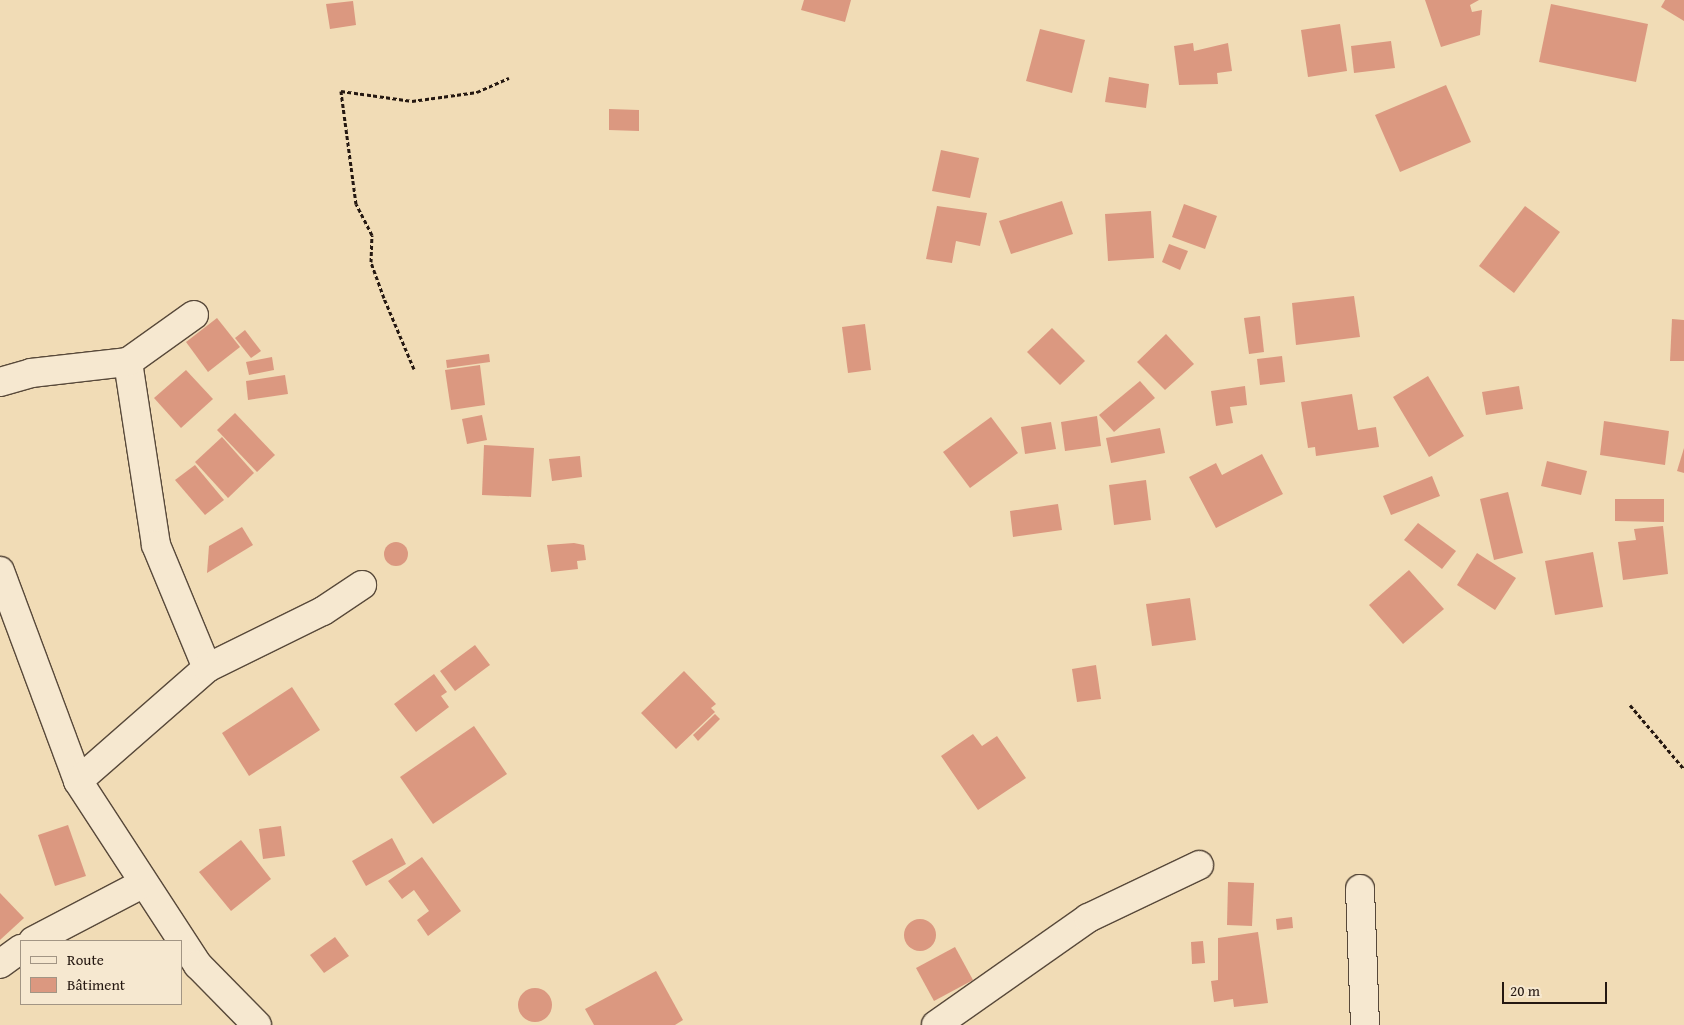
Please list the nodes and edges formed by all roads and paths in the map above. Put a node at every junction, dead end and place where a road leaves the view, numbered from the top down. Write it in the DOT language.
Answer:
graph roads {
  1 [pos="509,78"];
  2 [pos="194,315"];
  3 [pos="128,362"];
  4 [pos="414,369"];
  5 [pos="0,382"];
  6 [pos="0,571"];
  7 [pos="362,585"];
  8 [pos="207,668"];
  9 [pos="1630,705"];
  10 [pos="1684,769"];
  11 [pos="78,781"];
  12 [pos="1199,865"];
  13 [pos="142,884"];
  14 [pos="1360,889"];
  15 [pos="35,940"];
  16 [pos="181,940"];
  17 [pos="182,941"];
  18 [pos="20,949"];
  19 [pos="0,964"];
  20 [pos="257,1025"];
  21 [pos="936,1025"];
  22 [pos="1365,1025"];
  1 -- 4 [label="path"];
  2 -- 3 [label="street"];
  3 -- 5 [label="street"];
  3 -- 8 [label="street"];
  6 -- 11 [label="street"];
  7 -- 8 [label="street"];
  8 -- 11 [label="street"];
  9 -- 10 [label="path"];
  11 -- 13 [label="street"];
  12 -- 21 [label="street"];
  13 -- 15 [label="street"];
  13 -- 16 [label="street"];
  14 -- 22 [label="street"];
  17 -- 20 [label="street"];
  18 -- 19 [label="street"];
}
